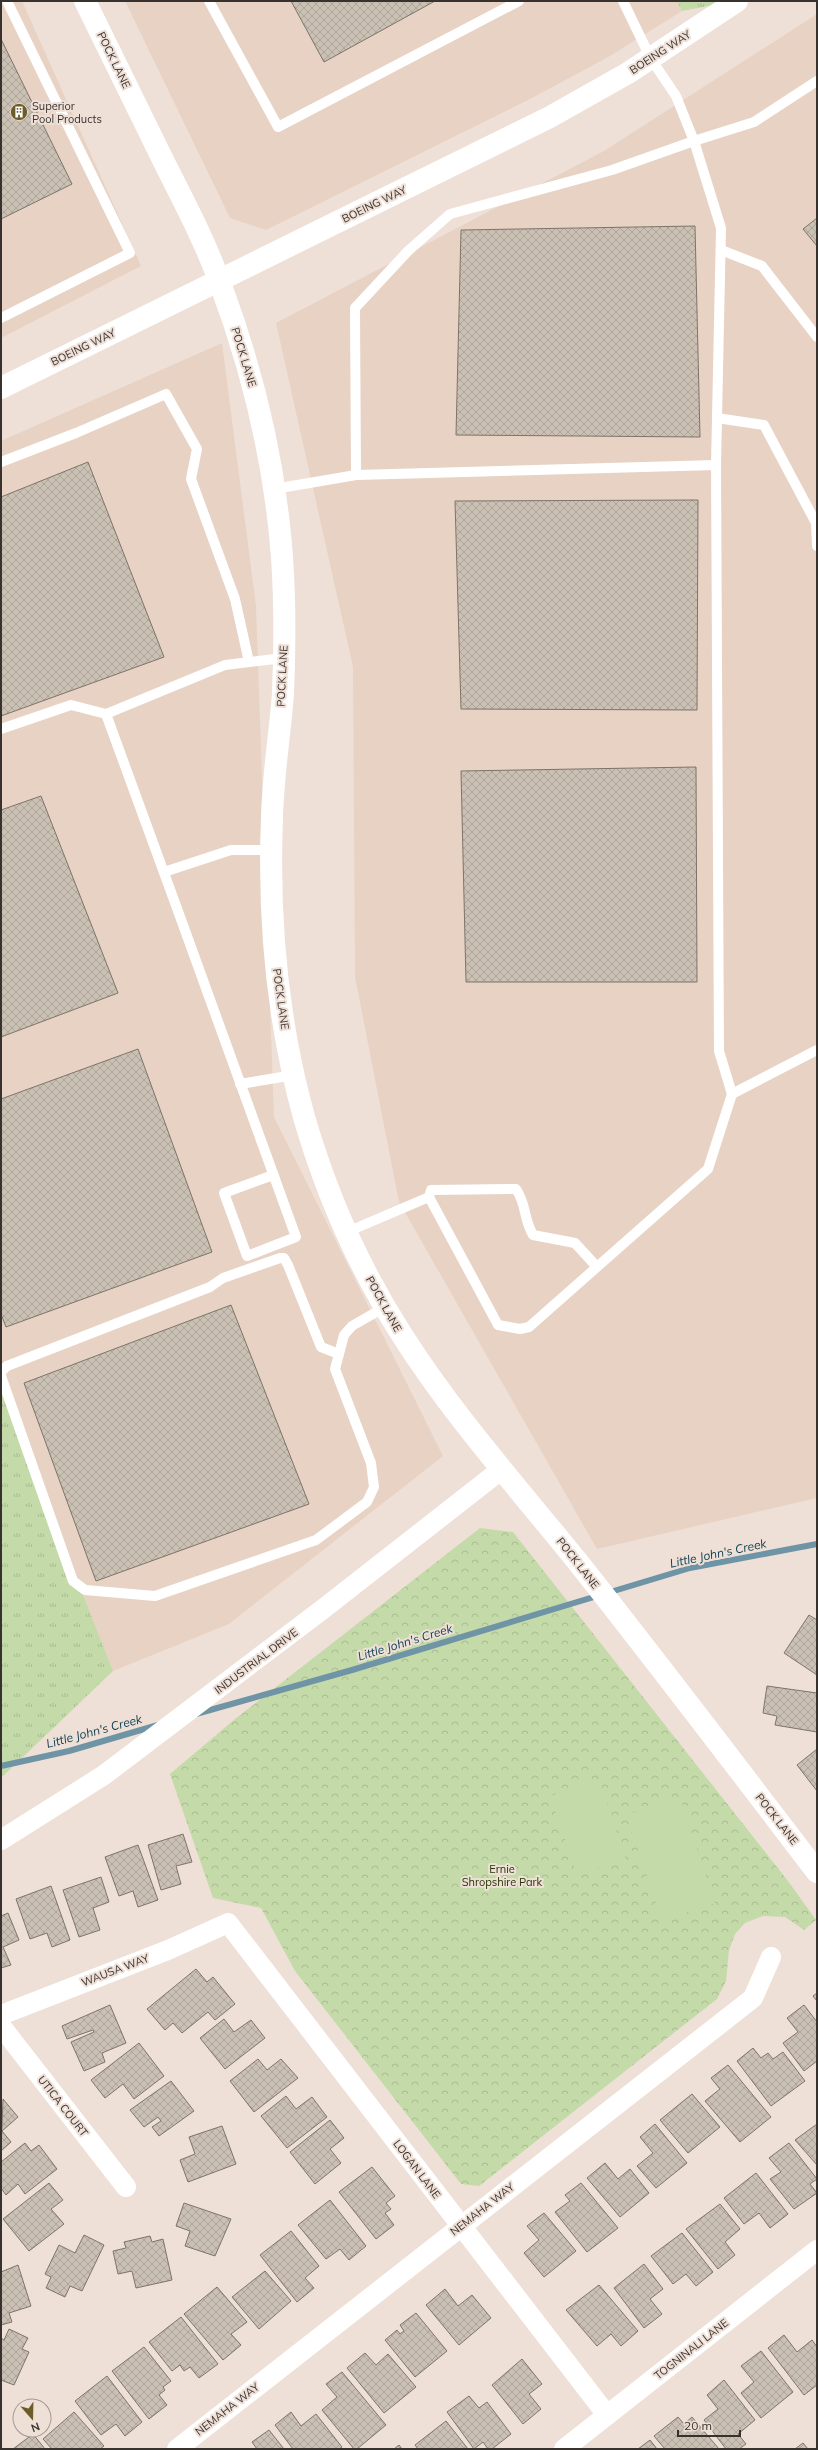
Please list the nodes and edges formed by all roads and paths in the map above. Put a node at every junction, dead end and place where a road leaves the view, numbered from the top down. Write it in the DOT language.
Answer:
graph roads {
  1 [pos="7,1"];
  2 [pos="85,1"];
  3 [pos="209,1"];
  4 [pos="519,1"];
  5 [pos="623,1"];
  6 [pos="737,1"];
  7 [pos="650,59"];
  8 [pos="817,81"];
  9 [pos="694,141"];
  10 [pos="721,250"];
  11 [pos="219,280"];
  12 [pos="1,318"];
  13 [pos="817,337"];
  14 [pos="1,388"];
  15 [pos="717,418"];
  16 [pos="1,462"];
  17 [pos="716,465"];
  18 [pos="356,475"];
  19 [pos="274,489"];
  20 [pos="817,546"];
  21 [pos="284,658"];
  22 [pos="249,662"];
  23 [pos="106,714"];
  24 [pos="1,729"];
  25 [pos="271,850"];
  26 [pos="164,872"];
  27 [pos="817,1050"];
  28 [pos="294,1075"];
  29 [pos="240,1084"];
  30 [pos="732,1094"];
  31 [pos="273,1176"];
  32 [pos="429,1197"];
  33 [pos="347,1232"];
  34 [pos="597,1267"];
  35 [pos="385,1307"];
  36 [pos="339,1354"];
  37 [pos="1,1372"];
  38 [pos="1,1376"];
  39 [pos="502,1469"];
  40 [pos="1,1840"];
  41 [pos="817,1872"];
  42 [pos="228,1923"];
  43 [pos="771,1957"];
  44 [pos="1,2015"];
  45 [pos="1,2026"];
  46 [pos="126,2187"];
  47 [pos="460,2226"];
  48 [pos="817,2250"];
  49 [pos="607,2415"];
  50 [pos="177,2449"];
  51 [pos="564,2449"];
  1 -- 12 [label="lane"];
  2 -- 11 [label="street, POCK LANE"];
  3 -- 4 [label="lane"];
  5 -- 7 [label="lane"];
  6 -- 7 [label="street, BOEING WAY"];
  7 -- 9 [label="lane"];
  7 -- 11 [label="street, BOEING WAY"];
  8 -- 9 [label="lane"];
  9 -- 10 [label="lane"];
  9 -- 18 [label="lane"];
  10 -- 13 [label="lane"];
  10 -- 15 [label="lane"];
  11 -- 14 [label="street, BOEING WAY"];
  11 -- 19 [label="street, POCK LANE"];
  15 -- 17 [label="lane"];
  15 -- 20 [label="lane"];
  16 -- 22 [label="lane"];
  17 -- 18 [label="lane"];
  17 -- 30 [label="lane"];
  18 -- 19 [label="lane"];
  19 -- 21 [label="street, POCK LANE"];
  21 -- 22 [label="lane"];
  21 -- 25 [label="street, POCK LANE"];
  22 -- 23 [label="lane"];
  23 -- 24 [label="lane"];
  23 -- 26 [label="lane"];
  25 -- 26 [label="lane"];
  25 -- 28 [label="street, POCK LANE"];
  26 -- 29 [label="lane"];
  27 -- 30 [label="lane"];
  28 -- 29 [label="lane"];
  28 -- 33 [label="street, POCK LANE"];
  29 -- 31 [label="lane"];
  30 -- 34 [label="lane"];
  31 -- 31 [label="lane"];
  32 -- 33 [label="lane"];
  32 -- 34 [label="lane"];
  32 -- 34 [label="lane"];
  33 -- 35 [label="street, POCK LANE"];
  35 -- 36 [label="lane"];
  35 -- 39 [label="street, POCK LANE"];
  36 -- 37 [label="lane"];
  36 -- 38 [label="lane"];
  39 -- 40 [label="street, INDUSTRIAL DRIVE"];
  39 -- 41 [label="street, POCK LANE"];
  42 -- 44 [label="street, WAUSA WAY"];
  42 -- 47 [label="street, LOGAN LANE"];
  43 -- 47 [label="street, NEMAHA WAY"];
  45 -- 46 [label="street, UTICA COURT"];
  47 -- 49 [label="street, LOGAN LANE"];
  47 -- 50 [label="street, NEMAHA WAY"];
  48 -- 49 [label="street, TOGNINALI LANE"];
  49 -- 51 [label="street, TOGNINALI LANE"];
}
